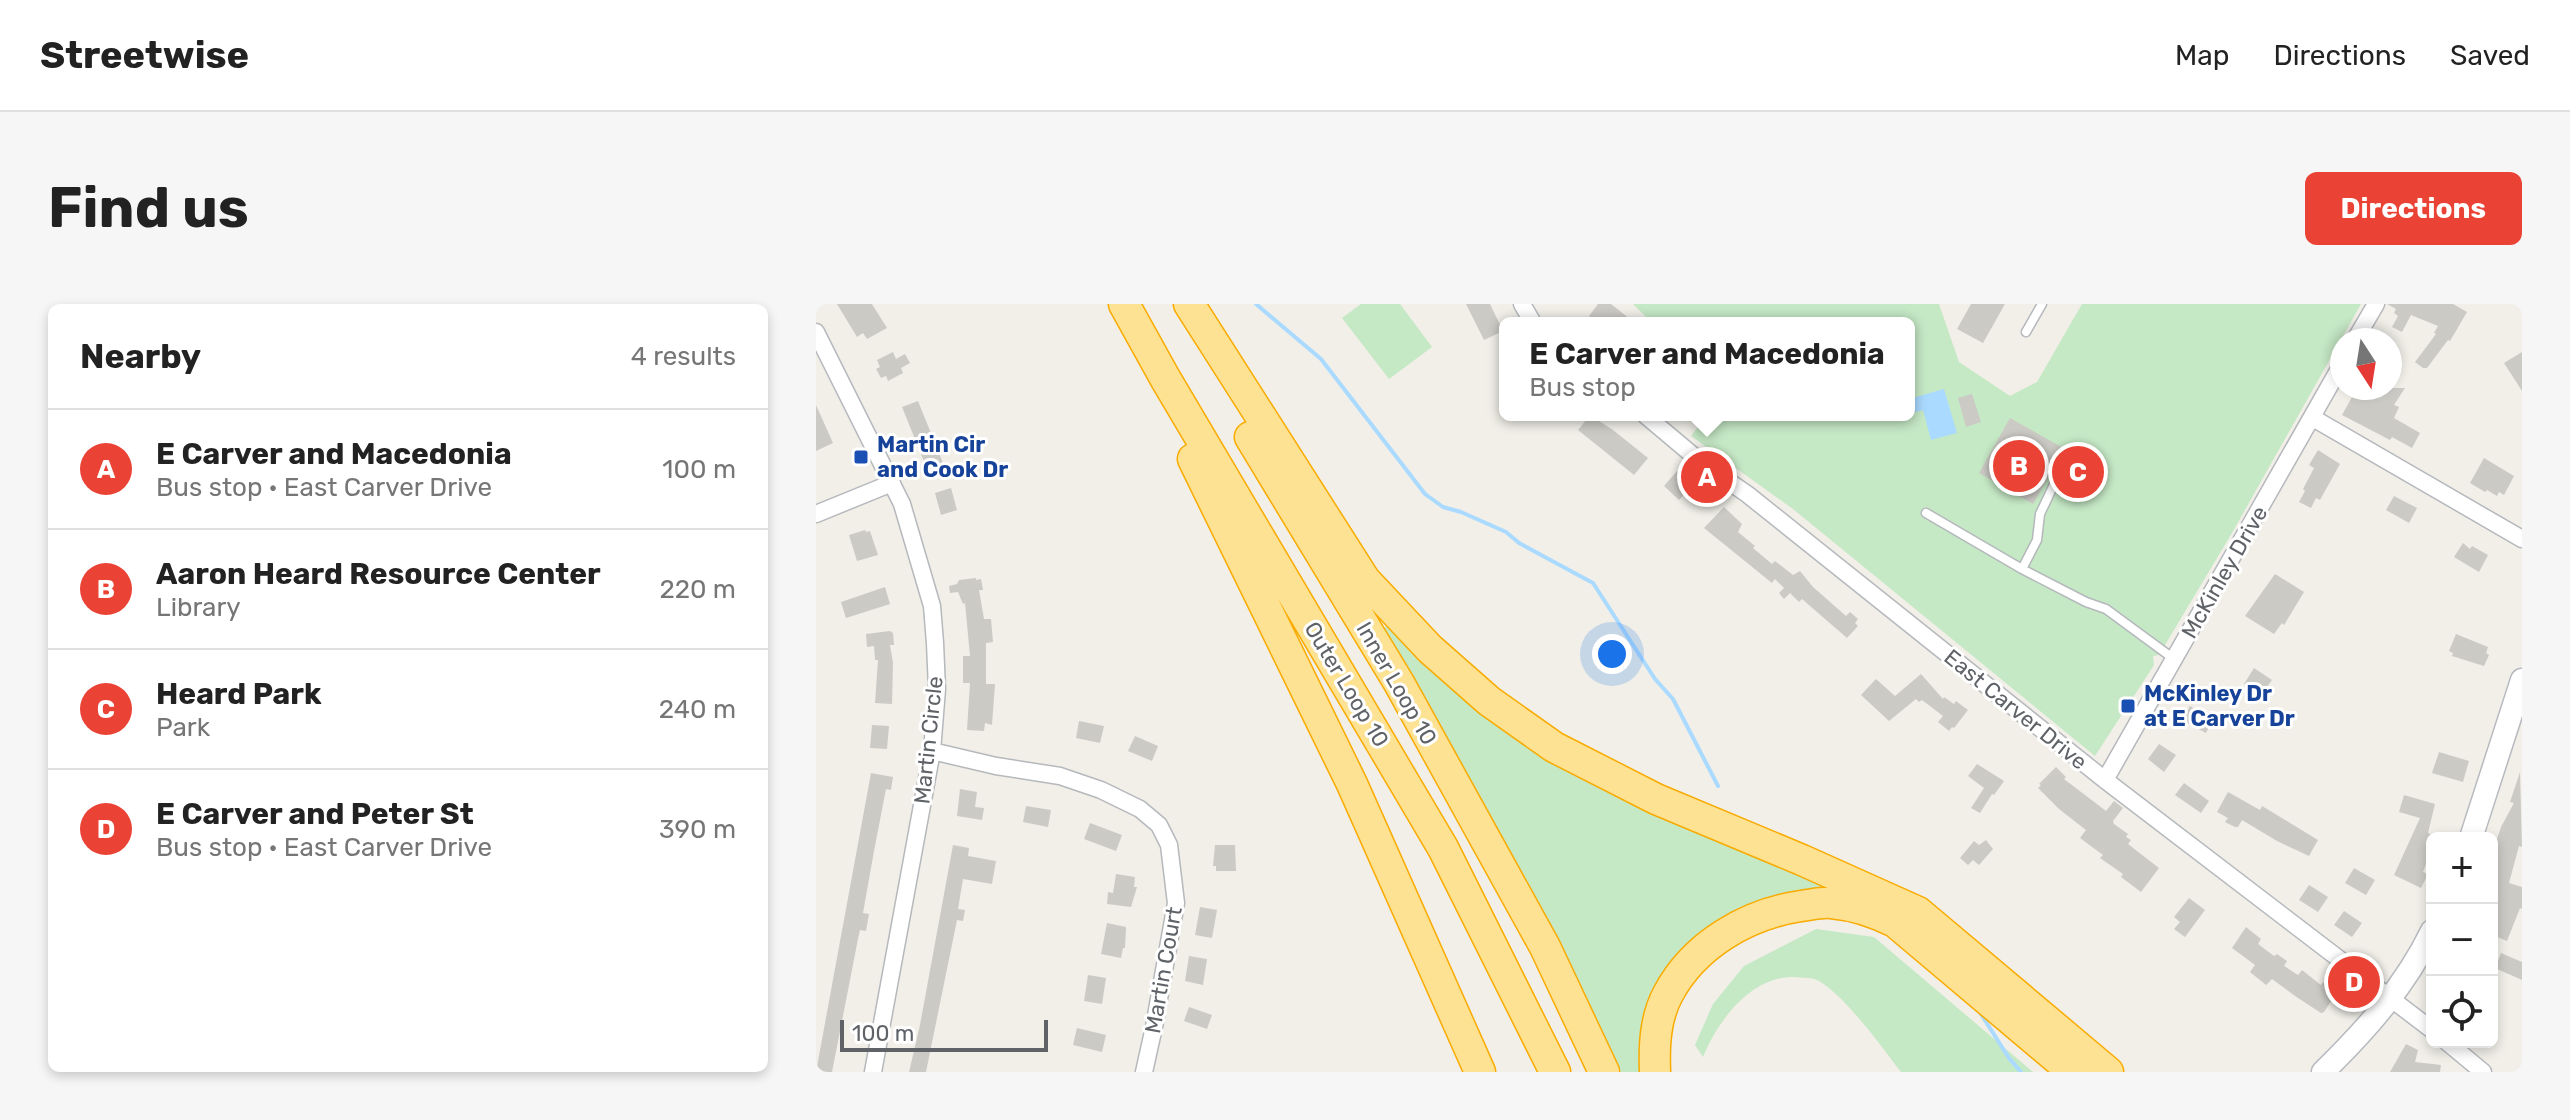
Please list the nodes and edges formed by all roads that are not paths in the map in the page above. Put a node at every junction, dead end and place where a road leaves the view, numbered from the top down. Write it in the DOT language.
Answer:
graph roads {
  1 [pos="1123,304"];
  2 [pos="1172,304"];
  3 [pos="1189,304"];
  4 [pos="2042,304"];
  5 [pos="2376,304"];
  6 [pos="2362,328"];
  7 [pos="816,332"];
  8 [pos="2026,332"];
  9 [pos="2330,386"];
  10 [pos="2313,418"];
  11 [pos="1652,421"];
  12 [pos="2068,455"];
  13 [pos="892,483"];
  14 [pos="1926,513"];
  15 [pos="816,514"];
  16 [pos="2522,539"];
  17 [pos="2022,569"];
  18 [pos="2174,659"];
  19 [pos="2522,680"];
  20 [pos="932,751"];
  21 [pos="2105,780"];
  22 [pos="2473,832"];
  23 [pos="2426,941"];
  24 [pos="2392,998"];
  25 [pos="2426,1025"];
  26 [pos="2454,1048"];
  27 [pos="873,1072"];
  28 [pos="1144,1072"];
  29 [pos="1480,1072"];
  30 [pos="1555,1072"];
  31 [pos="1604,1072"];
  32 [pos="1655,1072"];
  33 [pos="2073,1072"];
  34 [pos="2108,1072"];
  35 [pos="2323,1072"];
  36 [pos="2483,1072"];
  1 -- 29 [label="highway"];
  1 -- 30 [label="highway, Outer Loop 10"];
  2 -- 31 [label="highway, Inner Loop 10"];
  3 -- 34 [label="highway"];
  4 -- 8 [label="lane"];
  5 -- 6 [label="street"];
  7 -- 13 [label="street, Martin Circle"];
  9 -- 10 [label="street, McKinley Drive"];
  10 -- 16 [label="street"];
  10 -- 18 [label="street, McKinley Drive"];
  11 -- 21 [label="street, East Carver Drive"];
  12 -- 17 [label="lane"];
  13 -- 15 [label="street"];
  13 -- 20 [label="street, Martin Circle"];
  14 -- 17 [label="lane"];
  17 -- 18 [label="lane"];
  18 -- 21 [label="street, McKinley Drive"];
  19 -- 22 [label="street"];
  20 -- 27 [label="street, Martin Circle"];
  20 -- 28 [label="street, Martin Court"];
  21 -- 24 [label="street, East Carver Drive"];
  23 -- 24 [label="street"];
  24 -- 25 [label="street, East Carver Drive"];
  24 -- 35 [label="street"];
  26 -- 36 [label="street"];
  32 -- 33 [label="highway"];
}
